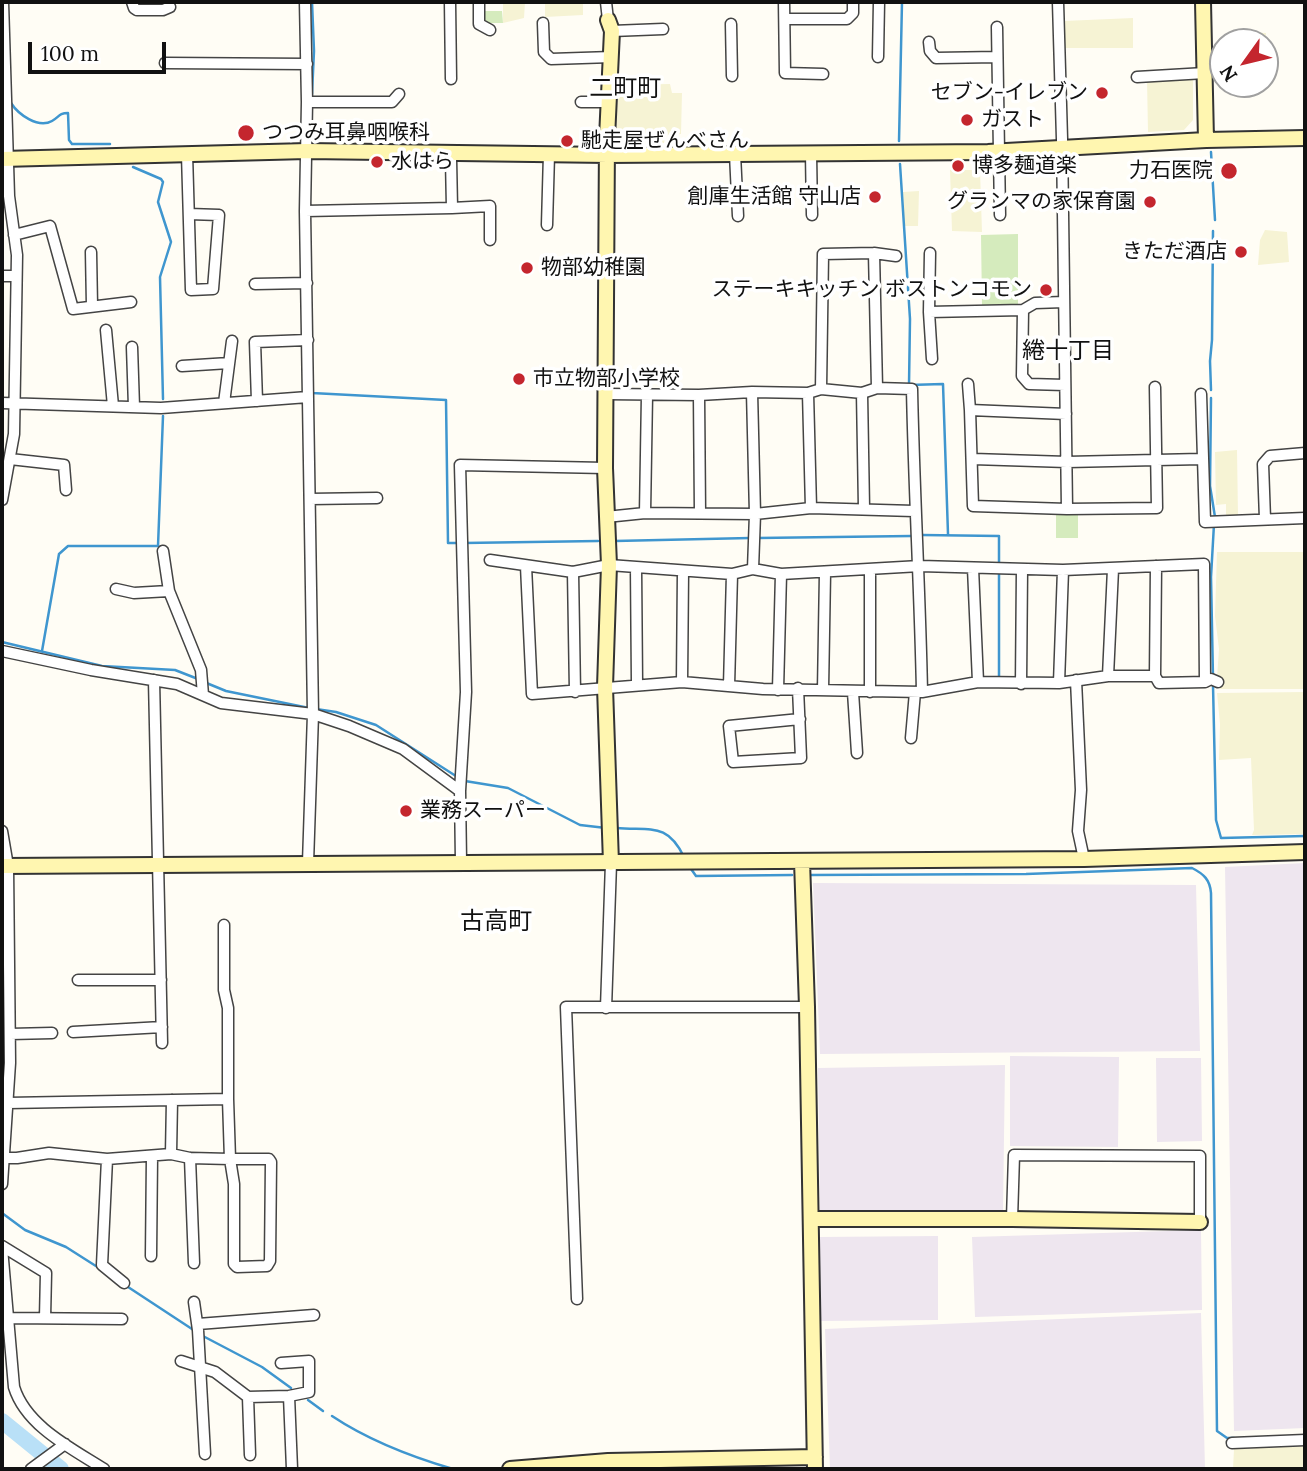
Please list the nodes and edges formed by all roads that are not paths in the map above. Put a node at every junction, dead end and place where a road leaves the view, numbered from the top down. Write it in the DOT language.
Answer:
graph roads {
  1 [pos="3,2"];
  2 [pos="132,2"];
  3 [pos="305,2"];
  4 [pos="450,2"];
  5 [pos="479,2"];
  6 [pos="606,2"];
  7 [pos="784,2"];
  8 [pos="853,2"];
  9 [pos="880,2"];
  10 [pos="1058,2"];
  11 [pos="1203,2"];
  12 [pos="170,7"];
  13 [pos="785,19"];
  14 [pos="543,23"];
  15 [pos="731,24"];
  16 [pos="610,25"];
  17 [pos="997,27"];
  18 [pos="663,29"];
  19 [pos="490,30"];
  20 [pos="929,42"];
  21 [pos="612,57"];
  22 [pos="878,57"];
  23 [pos="997,57"];
  24 [pos="165,63"];
  25 [pos="307,64"];
  26 [pos="1205,73"];
  27 [pos="823,74"];
  28 [pos="732,76"];
  29 [pos="1137,77"];
  30 [pos="451,79"];
  31 [pos="399,94"];
  32 [pos="307,102"];
  33 [pos="610,102"];
  34 [pos="581,103"];
  35 [pos="1305,138"];
  36 [pos="1206,140"];
  37 [pos="1062,147"];
  38 [pos="307,151"];
  39 [pos="999,151"];
  40 [pos="455,152"];
  41 [pos="811,153"];
  42 [pos="187,154"];
  43 [pos="549,154"];
  44 [pos="734,154"];
  45 [pos="608,155"];
  46 [pos="5,159"];
  47 [pos="452,208"];
  48 [pos="308,211"];
  49 [pos="189,214"];
  50 [pos="812,215"];
  51 [pos="1000,215"];
  52 [pos="738,216"];
  53 [pos="547,225"];
  54 [pos="14,235"];
  55 [pos="490,240"];
  56 [pos="91,252"];
  57 [pos="874,253"];
  58 [pos="930,253"];
  59 [pos="897,256"];
  60 [pos="2,276"];
  61 [pos="16,276"];
  62 [pos="307,283"];
  63 [pos="255,284"];
  64 [pos="131,302"];
  65 [pos="1065,302"];
  66 [pos="92,306"];
  67 [pos="1023,310"];
  68 [pos="929,312"];
  69 [pos="106,330"];
  70 [pos="308,340"];
  71 [pos="232,341"];
  72 [pos="132,347"];
  73 [pos="932,359"];
  74 [pos="229,363"];
  75 [pos="182,366"];
  76 [pos="968,384"];
  77 [pos="1065,385"];
  78 [pos="1155,387"];
  79 [pos="877,388"];
  80 [pos="821,389"];
  81 [pos="752,392"];
  82 [pos="808,393"];
  83 [pos="862,393"];
  84 [pos="607,394"];
  85 [pos="1201,394"];
  86 [pos="647,395"];
  87 [pos="699,395"];
  88 [pos="308,397"];
  89 [pos="257,401"];
  90 [pos="2,403"];
  91 [pos="16,403"];
  92 [pos="224,403"];
  93 [pos="113,406"];
  94 [pos="134,407"];
  95 [pos="970,410"];
  96 [pos="1066,414"];
  97 [pos="1305,453"];
  98 [pos="973,459"];
  99 [pos="1201,459"];
  100 [pos="1156,461"];
  101 [pos="7,462"];
  102 [pos="1067,463"];
  103 [pos="605,468"];
  104 [pos="66,490"];
  105 [pos="377,498"];
  106 [pos="310,499"];
  107 [pos="2,500"];
  108 [pos="811,508"];
  109 [pos="864,508"];
  110 [pos="1067,509"];
  111 [pos="914,511"];
  112 [pos="645,513"];
  113 [pos="700,513"];
  114 [pos="755,514"];
  115 [pos="607,517"];
  116 [pos="1305,518"];
  117 [pos="1265,519"];
  118 [pos="163,551"];
  119 [pos="490,560"];
  120 [pos="609,565"];
  121 [pos="526,566"];
  122 [pos="920,566"];
  123 [pos="1156,566"];
  124 [pos="636,568"];
  125 [pos="973,568"];
  126 [pos="753,569"];
  127 [pos="870,569"];
  128 [pos="1022,569"];
  129 [pos="1113,569"];
  130 [pos="1063,570"];
  131 [pos="683,571"];
  132 [pos="573,572"];
  133 [pos="825,573"];
  134 [pos="732,574"];
  135 [pos="781,574"];
  136 [pos="116,589"];
  137 [pos="169,591"];
  138 [pos="2,651"];
  139 [pos="1108,676"];
  140 [pos="1155,676"];
  141 [pos="155,680"];
  142 [pos="1076,680"];
  143 [pos="682,681"];
  144 [pos="978,682"];
  145 [pos="1059,683"];
  146 [pos="637,684"];
  147 [pos="1021,684"];
  148 [pos="729,686"];
  149 [pos="605,687"];
  150 [pos="798,688"];
  151 [pos="778,690"];
  152 [pos="823,690"];
  153 [pos="575,692"];
  154 [pos="853,692"];
  155 [pos="870,692"];
  156 [pos="918,692"];
  157 [pos="203,695"];
  158 [pos="313,714"];
  159 [pos="800,719"];
  160 [pos="911,738"];
  161 [pos="857,753"];
  162 [pos="460,791"];
  163 [pos="2,831"];
  164 [pos="1305,852"];
  165 [pos="1084,859"];
  166 [pos="802,861"];
  167 [pos="461,862"];
  168 [pos="309,863"];
  169 [pos="611,863"];
  170 [pos="5,866"];
  171 [pos="159,866"];
  172 [pos="224,925"];
  173 [pos="78,980"];
  174 [pos="161,980"];
  175 [pos="807,1007"];
  176 [pos="606,1009"];
  177 [pos="162,1027"];
  178 [pos="73,1032"];
  179 [pos="52,1033"];
  180 [pos="10,1034"];
  181 [pos="162,1043"];
  182 [pos="228,1099"];
  183 [pos="172,1100"];
  184 [pos="8,1103"];
  185 [pos="171,1154"];
  186 [pos="152,1156"];
  187 [pos="4,1158"];
  188 [pos="190,1158"];
  189 [pos="107,1159"];
  190 [pos="230,1159"];
  191 [pos="2,1184"];
  192 [pos="811,1219"];
  193 [pos="1012,1219"];
  194 [pos="1200,1222"];
  195 [pos="2,1247"];
  196 [pos="151,1256"];
  197 [pos="194,1263"];
  198 [pos="124,1283"];
  199 [pos="577,1299"];
  200 [pos="5,1301"];
  201 [pos="194,1302"];
  202 [pos="314,1315"];
  203 [pos="9,1318"];
  204 [pos="45,1318"];
  205 [pos="122,1319"];
  206 [pos="198,1331"];
  207 [pos="181,1361"];
  208 [pos="281,1363"];
  209 [pos="200,1368"];
  210 [pos="289,1396"];
  211 [pos="248,1397"];
  212 [pos="1305,1440"];
  213 [pos="1232,1443"];
  214 [pos="65,1444"];
  215 [pos="205,1454"];
  216 [pos="250,1455"];
  217 [pos="815,1463"];
  218 [pos="31,1469"];
  219 [pos="104,1469"];
  220 [pos="292,1469"];
  221 [pos="510,1469"];
  1 -- 46 [label="street"];
  2 -- 12 [label="street"];
  3 -- 25 [label="street"];
  4 -- 30 [label="street"];
  5 -- 19 [label="street"];
  6 -- 16 [label="street"];
  7 -- 13 [label="street"];
  8 -- 13 [label="street"];
  9 -- 22 [label="street"];
  10 -- 37 [label="street"];
  11 -- 26 [label="street"];
  13 -- 27 [label="street"];
  14 -- 21 [label="street"];
  15 -- 28 [label="street"];
  16 -- 18 [label="street"];
  16 -- 21 [label="street"];
  17 -- 23 [label="street"];
  20 -- 23 [label="street"];
  21 -- 33 [label="street"];
  23 -- 39 [label="street"];
  24 -- 25 [label="street"];
  25 -- 32 [label="street"];
  26 -- 29 [label="street"];
  26 -- 36 [label="street"];
  31 -- 32 [label="street"];
  32 -- 38 [label="street"];
  33 -- 34 [label="street"];
  33 -- 45 [label="street"];
  35 -- 36 [label="street"];
  36 -- 37 [label="street"];
  37 -- 39 [label="street"];
  37 -- 65 [label="street"];
  38 -- 40 [label="street"];
  38 -- 42 [label="street"];
  38 -- 48 [label="street"];
  39 -- 41 [label="street"];
  39 -- 51 [label="street"];
  40 -- 43 [label="street"];
  40 -- 47 [label="street"];
  41 -- 44 [label="street"];
  41 -- 50 [label="street"];
  42 -- 46 [label="street"];
  42 -- 49 [label="street"];
  43 -- 45 [label="street"];
  43 -- 53 [label="street"];
  44 -- 45 [label="street"];
  44 -- 52 [label="street"];
  45 -- 84 [label="street"];
  46 -- 54 [label="street"];
  47 -- 48 [label="street"];
  47 -- 55 [label="street"];
  48 -- 62 [label="street"];
  49 -- 49 [label="street"];
  54 -- 61 [label="street"];
  54 -- 66 [label="street"];
  56 -- 66 [label="street"];
  57 -- 59 [label="street"];
  57 -- 79 [label="street"];
  57 -- 80 [label="street"];
  58 -- 68 [label="street"];
  60 -- 61 [label="street"];
  61 -- 91 [label="street"];
  62 -- 63 [label="street"];
  62 -- 70 [label="street"];
  64 -- 66 [label="street"];
  65 -- 67 [label="street"];
  65 -- 77 [label="street"];
  67 -- 68 [label="street"];
  67 -- 77 [label="street"];
  68 -- 73 [label="street"];
  69 -- 93 [label="street"];
  70 -- 88 [label="street"];
  70 -- 89 [label="street"];
  71 -- 74 [label="street"];
  72 -- 94 [label="street"];
  74 -- 75 [label="street"];
  74 -- 92 [label="street"];
  76 -- 95 [label="street"];
  77 -- 96 [label="street"];
  78 -- 100 [label="street"];
  79 -- 83 [label="street"];
  79 -- 111 [label="street"];
  80 -- 82 [label="street"];
  80 -- 83 [label="street"];
  81 -- 82 [label="street"];
  81 -- 87 [label="street"];
  81 -- 114 [label="street"];
  82 -- 108 [label="street"];
  83 -- 109 [label="street"];
  84 -- 86 [label="street"];
  84 -- 103 [label="street"];
  85 -- 99 [label="street"];
  86 -- 87 [label="street"];
  86 -- 112 [label="street"];
  87 -- 113 [label="street"];
  88 -- 89 [label="street"];
  88 -- 106 [label="street"];
  89 -- 92 [label="street"];
  90 -- 91 [label="street"];
  91 -- 93 [label="street"];
  91 -- 101 [label="street"];
  92 -- 94 [label="street"];
  93 -- 94 [label="street"];
  95 -- 96 [label="street"];
  95 -- 98 [label="street"];
  96 -- 102 [label="street"];
  97 -- 117 [label="street"];
  98 -- 102 [label="street"];
  98 -- 110 [label="street"];
  99 -- 100 [label="street"];
  99 -- 117 [label="street"];
  100 -- 102 [label="street"];
  100 -- 110 [label="street"];
  101 -- 104 [label="street"];
  101 -- 107 [label="street"];
  102 -- 110 [label="street"];
  103 -- 115 [label="street"];
  103 -- 162 [label="street"];
  105 -- 106 [label="street"];
  106 -- 158 [label="street"];
  108 -- 109 [label="street"];
  108 -- 114 [label="street"];
  109 -- 111 [label="street"];
  111 -- 122 [label="street"];
  112 -- 113 [label="street"];
  112 -- 115 [label="street"];
  113 -- 114 [label="street"];
  114 -- 126 [label="street"];
  115 -- 120 [label="street"];
  116 -- 117 [label="street"];
  118 -- 137 [label="street"];
  119 -- 121 [label="street"];
  120 -- 124 [label="street"];
  120 -- 132 [label="street"];
  120 -- 149 [label="street"];
  121 -- 132 [label="street"];
  121 -- 153 [label="street"];
  122 -- 125 [label="street"];
  122 -- 127 [label="street"];
  122 -- 156 [label="street"];
  123 -- 129 [label="street"];
  123 -- 140 [label="street"];
  123 -- 140 [label="street"];
  124 -- 131 [label="street"];
  124 -- 146 [label="street"];
  125 -- 128 [label="street"];
  125 -- 144 [label="street"];
  126 -- 134 [label="street"];
  126 -- 135 [label="street"];
  127 -- 133 [label="street"];
  127 -- 155 [label="street"];
  128 -- 130 [label="street"];
  128 -- 147 [label="street"];
  129 -- 130 [label="street"];
  129 -- 139 [label="street"];
  130 -- 145 [label="street"];
  131 -- 134 [label="street"];
  131 -- 143 [label="street"];
  132 -- 153 [label="street"];
  133 -- 135 [label="street"];
  133 -- 152 [label="street"];
  134 -- 148 [label="street"];
  135 -- 151 [label="street"];
  136 -- 137 [label="street"];
  137 -- 157 [label="street"];
  138 -- 141 [label="street"];
  139 -- 140 [label="street"];
  139 -- 142 [label="street"];
  141 -- 157 [label="street"];
  141 -- 171 [label="street"];
  142 -- 145 [label="street"];
  142 -- 165 [label="street"];
  143 -- 146 [label="street"];
  143 -- 148 [label="street"];
  144 -- 147 [label="street"];
  144 -- 156 [label="street"];
  145 -- 147 [label="street"];
  146 -- 149 [label="street"];
  148 -- 151 [label="street"];
  149 -- 153 [label="street"];
  149 -- 169 [label="street"];
  150 -- 151 [label="street"];
  150 -- 152 [label="street"];
  150 -- 159 [label="street"];
  152 -- 154 [label="street"];
  154 -- 155 [label="street"];
  154 -- 161 [label="street"];
  155 -- 156 [label="street"];
  156 -- 160 [label="street"];
  157 -- 158 [label="street"];
  158 -- 162 [label="street"];
  158 -- 168 [label="street"];
  159 -- 159 [label="street"];
  162 -- 167 [label="street"];
  163 -- 170 [label="street"];
  164 -- 165 [label="street"];
  165 -- 166 [label="street"];
  166 -- 169 [label="street"];
  166 -- 175 [label="street"];
  167 -- 168 [label="street"];
  167 -- 169 [label="street"];
  168 -- 171 [label="street"];
  169 -- 176 [label="street"];
  170 -- 171 [label="street"];
  170 -- 180 [label="street"];
  171 -- 174 [label="street"];
  172 -- 182 [label="street"];
  173 -- 174 [label="street"];
  174 -- 177 [label="street"];
  175 -- 176 [label="street"];
  175 -- 192 [label="street"];
  176 -- 199 [label="street"];
  177 -- 178 [label="street"];
  177 -- 181 [label="street"];
  179 -- 180 [label="street"];
  180 -- 184 [label="street"];
  182 -- 183 [label="street"];
  182 -- 190 [label="street"];
  183 -- 184 [label="street"];
  183 -- 185 [label="street"];
  184 -- 187 [label="street"];
  185 -- 186 [label="street"];
  185 -- 188 [label="street"];
  186 -- 189 [label="street"];
  186 -- 196 [label="street"];
  187 -- 189 [label="street"];
  187 -- 191 [label="street"];
  188 -- 190 [label="street"];
  188 -- 197 [label="street"];
  189 -- 198 [label="street"];
  190 -- 190 [label="street"];
  192 -- 193 [label="street"];
  192 -- 217 [label="street"];
  193 -- 194 [label="street"];
  193 -- 194 [label="street"];
  195 -- 200 [label="street"];
  195 -- 204 [label="street"];
  200 -- 203 [label="street"];
  201 -- 206 [label="street"];
  202 -- 206 [label="street"];
  203 -- 204 [label="street"];
  203 -- 214 [label="street"];
  204 -- 205 [label="street"];
  206 -- 209 [label="street"];
  207 -- 209 [label="street"];
  208 -- 210 [label="street"];
  209 -- 211 [label="street"];
  209 -- 215 [label="street"];
  210 -- 211 [label="street"];
  210 -- 220 [label="street"];
  211 -- 216 [label="street"];
  212 -- 213 [label="street"];
  214 -- 218 [label="street"];
  214 -- 219 [label="street"];
  217 -- 221 [label="street"];
}
